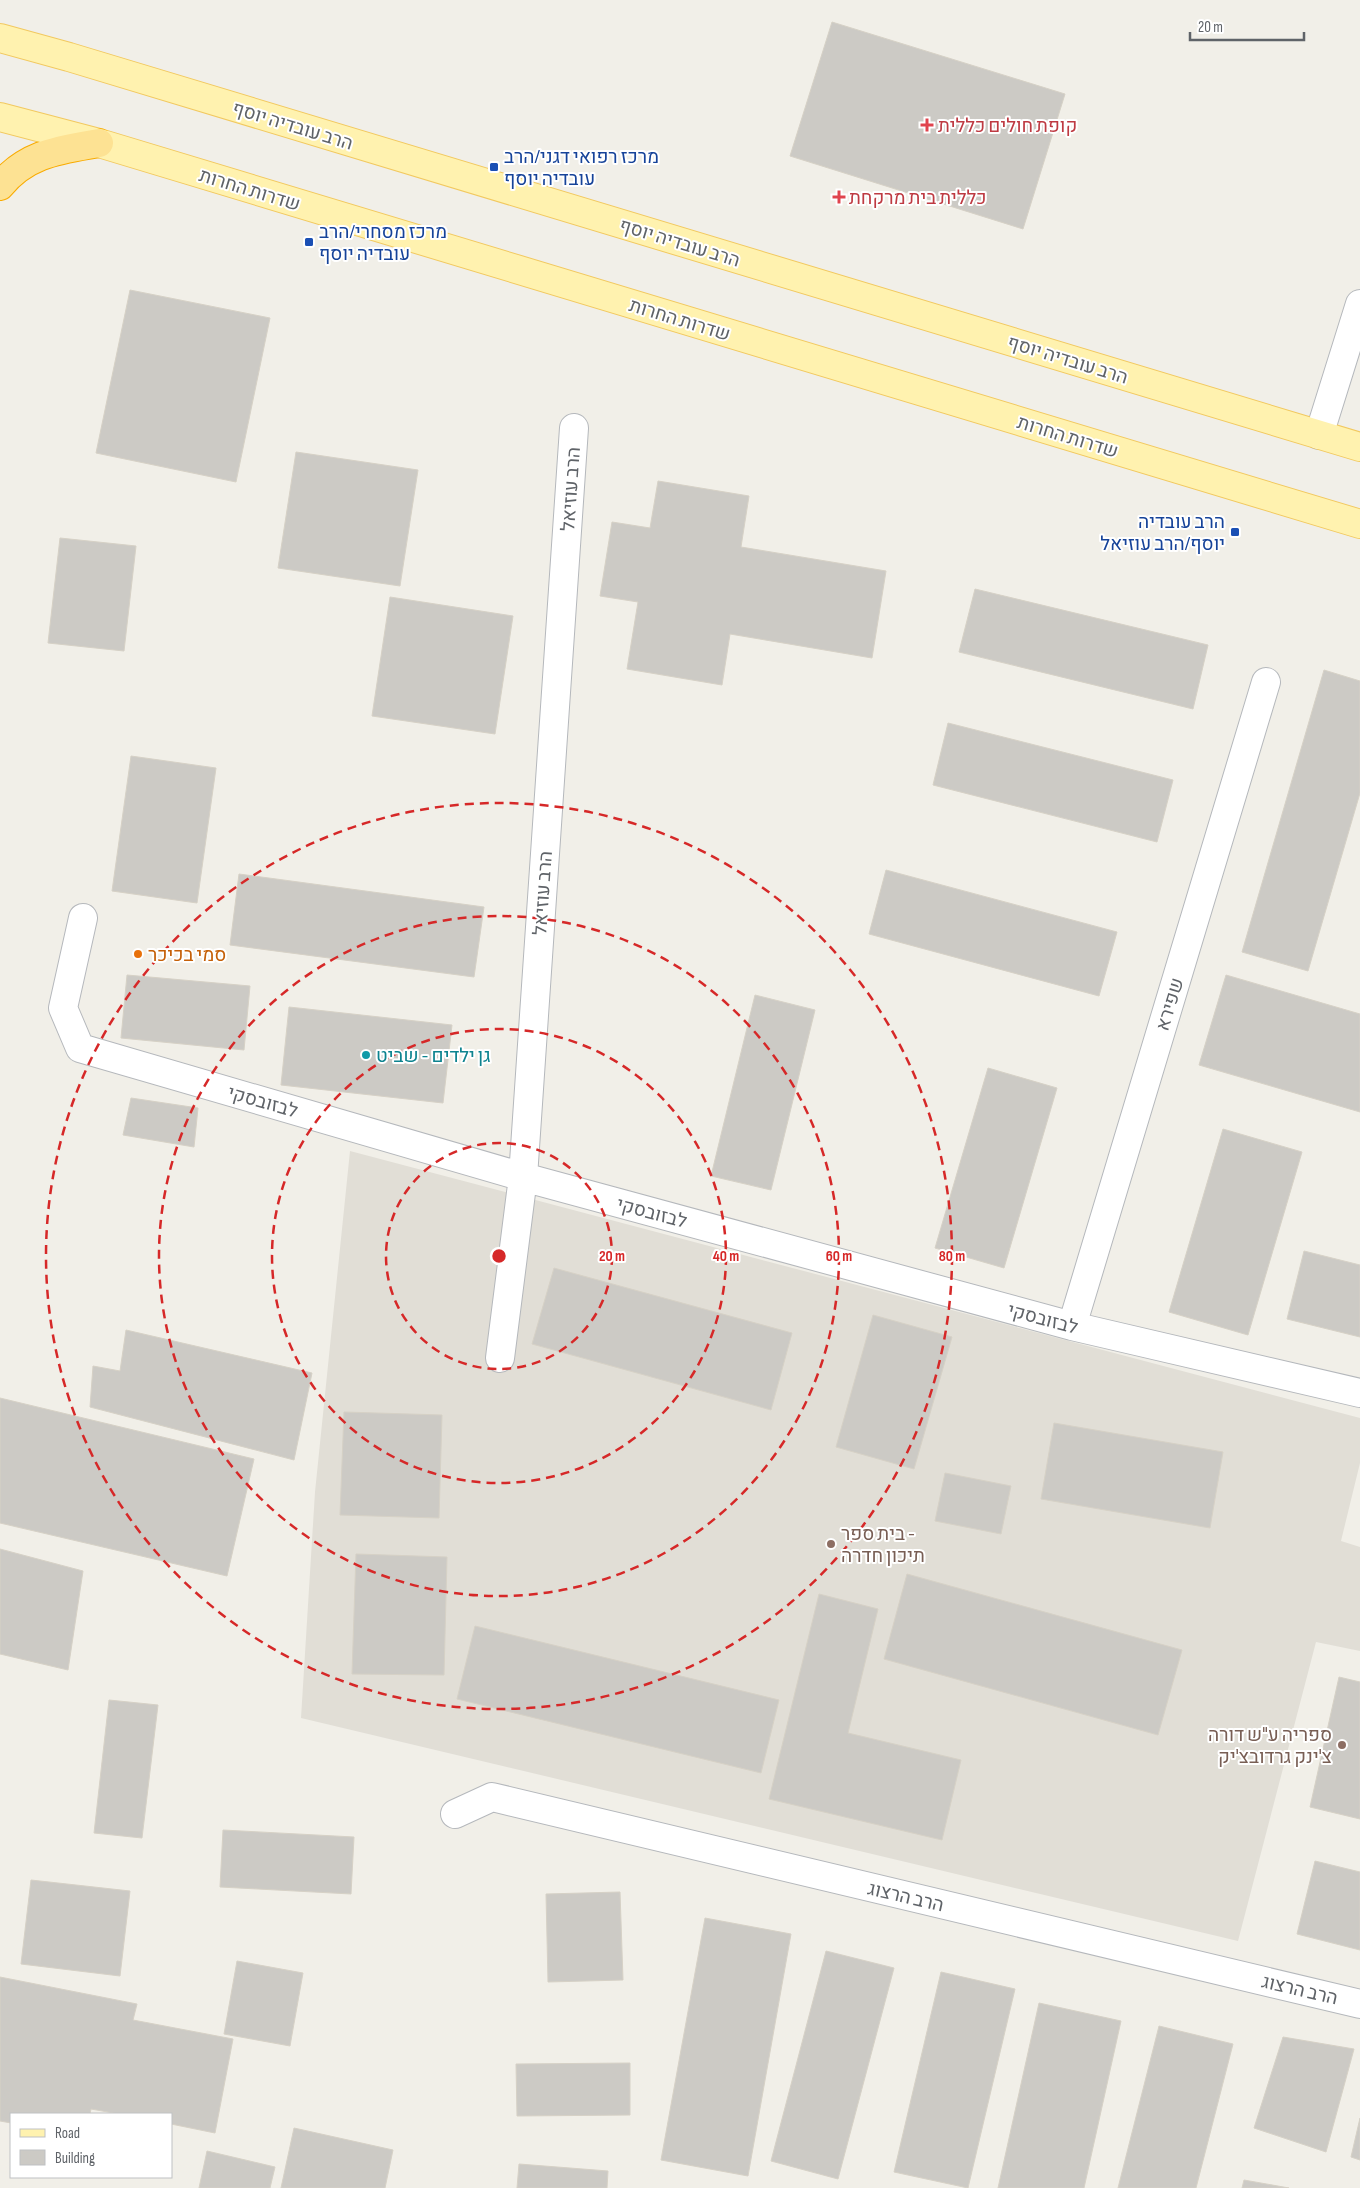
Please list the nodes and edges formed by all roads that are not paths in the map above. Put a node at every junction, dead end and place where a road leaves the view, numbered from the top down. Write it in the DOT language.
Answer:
graph roads {
  1 [pos="0,38"];
  2 [pos="0,117"];
  3 [pos="99,143"];
  4 [pos="0,186"];
  5 [pos="1360,304"];
  6 [pos="574,428"];
  7 [pos="1319,435"];
  8 [pos="1360,447"];
  9 [pos="1360,524"];
  10 [pos="1266,682"];
  11 [pos="83,918"];
  12 [pos="523,1177"];
  13 [pos="1072,1326"];
  14 [pos="500,1358"];
  15 [pos="1360,1392"];
  16 [pos="455,1814"];
  17 [pos="1360,2004"];
  1 -- 7 [label="main road, הרב עובדיה יוסף"];
  2 -- 3 [label="main road, שדרות החרות"];
  3 -- 4 [label="highway"];
  3 -- 9 [label="main road, שדרות החרות"];
  5 -- 7 [label="street"];
  6 -- 12 [label="street, הרב עוזיאל"];
  7 -- 8 [label="main road, הרב עובדיה יוסף"];
  10 -- 13 [label="street, שפירא"];
  11 -- 12 [label="street, לבזובסקי"];
  12 -- 13 [label="street, לבזובסקי"];
  12 -- 14 [label="street, הרב עוזיאל"];
  13 -- 15 [label="street, לבזובסקי"];
  16 -- 17 [label="street, הרב הרצוג"];
}
